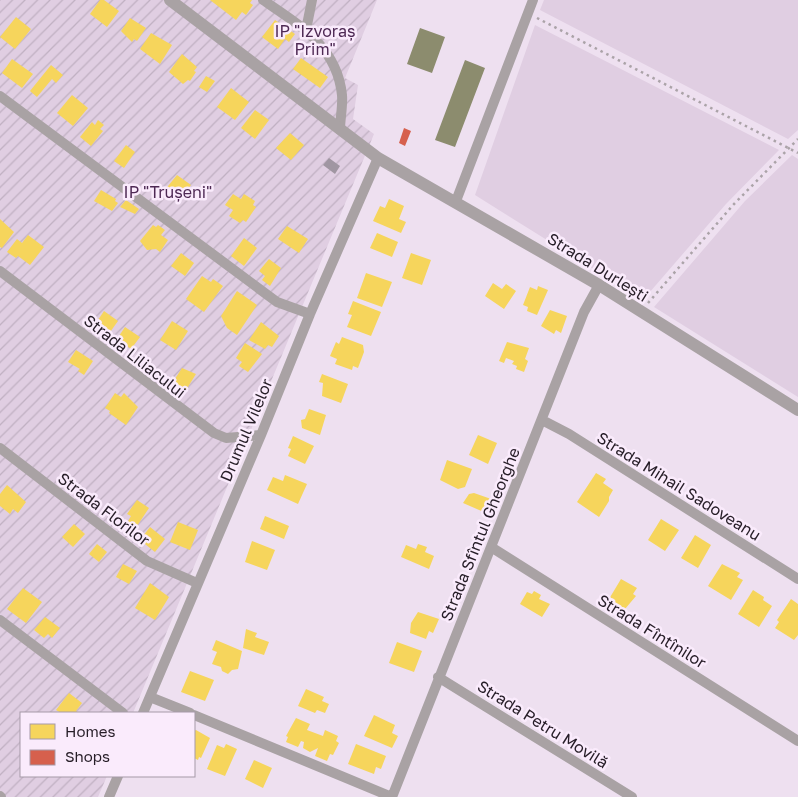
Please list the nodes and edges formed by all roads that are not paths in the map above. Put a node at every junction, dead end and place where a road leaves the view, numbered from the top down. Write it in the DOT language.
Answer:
graph roads {
  1 [pos="170,0"];
  2 [pos="263,0"];
  3 [pos="312,0"];
  4 [pos="532,0"];
  5 [pos="306,30"];
  6 [pos="0,96"];
  7 [pos="340,130"];
  8 [pos="378,158"];
  9 [pos="456,201"];
  10 [pos="0,271"];
  11 [pos="599,285"];
  12 [pos="310,314"];
  13 [pos="798,410"];
  14 [pos="542,420"];
  15 [pos="261,435"];
  16 [pos="0,448"];
  17 [pos="491,547"];
  18 [pos="798,579"];
  19 [pos="197,583"];
  20 [pos="0,620"];
  21 [pos="438,677"];
  22 [pos="150,697"];
  23 [pos="122,712"];
  24 [pos="143,712"];
  25 [pos="188,712"];
  26 [pos="195,715"];
  27 [pos="798,741"];
  28 [pos="118,777"];
  29 [pos="110,797"];
  30 [pos="392,797"];
  31 [pos="632,797"];
  1 -- 7 [label="street, Strada Durlești"];
  2 -- 5 [label="street"];
  3 -- 5 [label="street"];
  4 -- 9 [label="street"];
  5 -- 7 [label="street"];
  6 -- 12 [label="street"];
  7 -- 8 [label="street, Strada Durlești"];
  8 -- 9 [label="street, Strada Durlești"];
  8 -- 12 [label="street, Drumul Vilelor"];
  9 -- 11 [label="street, Strada Durlești"];
  10 -- 15 [label="street, Strada Liliacului"];
  11 -- 13 [label="street, Strada Durlești"];
  11 -- 14 [label="street, Strada Sfîntul Gheorghe"];
  12 -- 15 [label="street, Drumul Vilelor"];
  14 -- 17 [label="street, Strada Sfîntul Gheorghe"];
  14 -- 18 [label="street, Strada Mihail Sadoveanu"];
  15 -- 19 [label="street, Drumul Vilelor"];
  16 -- 19 [label="street, Strada Florilor"];
  17 -- 21 [label="street, Strada Sfîntul Gheorghe"];
  17 -- 27 [label="street, Strada Fîntînilor"];
  19 -- 22 [label="street, Drumul Vilelor"];
  20 -- 23 [label="street"];
  21 -- 30 [label="street, Strada Sfîntul Gheorghe"];
  21 -- 31 [label="street, Strada Petru Movilă"];
  22 -- 24 [label="street, Drumul Vilelor"];
  22 -- 25 [label="street"];
  26 -- 30 [label="street"];
  28 -- 29 [label="street"];
}
